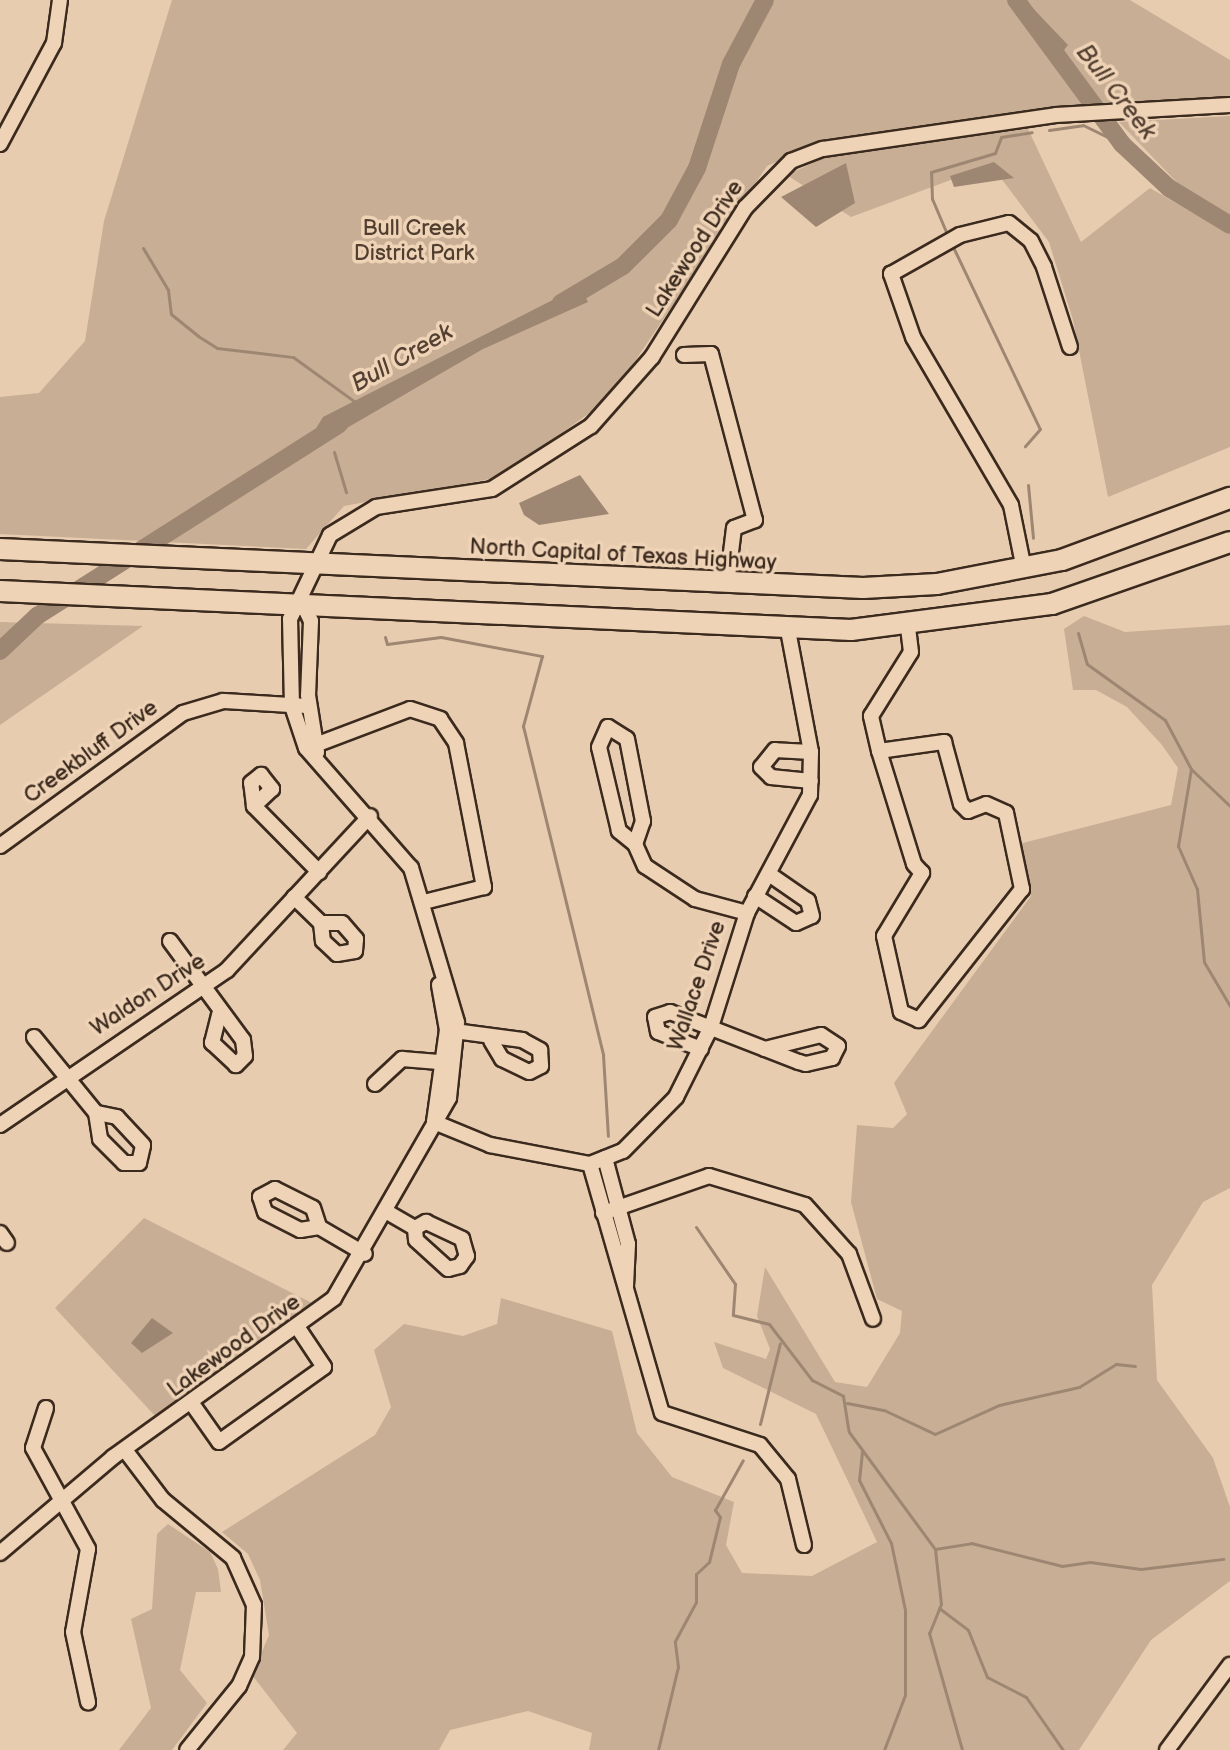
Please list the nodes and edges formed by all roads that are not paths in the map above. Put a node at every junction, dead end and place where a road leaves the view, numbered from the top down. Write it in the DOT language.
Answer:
graph roads {
  1 [pos="60,0"];
  2 [pos="1230,105"];
  3 [pos="0,144"];
  4 [pos="1070,347"];
  5 [pos="684,355"];
  6 [pos="1230,498"];
  7 [pos="1230,542"];
  8 [pos="0,549"];
  9 [pos="312,565"];
  10 [pos="1024,569"];
  11 [pos="727,584"];
  12 [pos="10,591"];
  13 [pos="303,604"];
  14 [pos="908,627"];
  15 [pos="788,630"];
  16 [pos="292,706"];
  17 [pos="308,706"];
  18 [pos="317,750"];
  19 [pos="879,751"];
  20 [pos="811,752"];
  21 [pos="811,781"];
  22 [pos="254,806"];
  23 [pos="370,816"];
  24 [pos="635,844"];
  25 [pos="0,846"];
  26 [pos="319,872"];
  27 [pos="769,874"];
  28 [pos="755,896"];
  29 [pos="294,897"];
  30 [pos="424,902"];
  31 [pos="747,913"];
  32 [pos="321,923"];
  33 [pos="170,941"];
  34 [pos="202,990"];
  35 [pos="219,1014"];
  36 [pos="711,1027"];
  37 [pos="452,1032"];
  38 [pos="34,1037"];
  39 [pos="491,1041"];
  40 [pos="701,1049"];
  41 [pos="765,1049"];
  42 [pos="449,1063"];
  43 [pos="65,1076"];
  44 [pos="375,1084"];
  45 [pos="96,1113"];
  46 [pos="434,1122"];
  47 [pos="0,1125"];
  48 [pos="605,1158"];
  49 [pos="590,1164"];
  50 [pos="618,1207"];
  51 [pos="387,1212"];
  52 [pos="603,1213"];
  53 [pos="319,1227"];
  54 [pos="415,1228"];
  55 [pos="365,1254"];
  56 [pos="625,1296"];
  57 [pos="873,1319"];
  58 [pos="298,1328"];
  59 [pos="193,1405"];
  60 [pos="46,1408"];
  61 [pos="125,1450"];
  62 [pos="61,1498"];
  63 [pos="804,1545"];
  64 [pos="0,1553"];
  65 [pos="1230,1665"];
  66 [pos="88,1702"];
  67 [pos="187,1750"];
  68 [pos="1167,1750"];
  1 -- 3 [label="street"];
  2 -- 9 [label="street, Lakewood Drive"];
  4 -- 10 [label="street"];
  5 -- 11 [label="street"];
  6 -- 10 [label="highway, North Capital of Texas Highway"];
  7 -- 14 [label="highway"];
  8 -- 9 [label="highway, North Capital of Texas Highway"];
  9 -- 11 [label="highway, North Capital of Texas Highway"];
  9 -- 13 [label="street, Lakewood Drive"];
  10 -- 11 [label="highway, North Capital of Texas Highway"];
  12 -- 13 [label="highway"];
  13 -- 15 [label="highway"];
  13 -- 16 [label="street, Lakewood Drive"];
  13 -- 17 [label="street, Lakewood Drive"];
  14 -- 15 [label="highway"];
  14 -- 19 [label="street"];
  15 -- 20 [label="street, Wallace Drive"];
  16 -- 17 [label="street, Creekbluff Drive"];
  16 -- 18 [label="street, Lakewood Drive"];
  16 -- 25 [label="street, Creekbluff Drive"];
  17 -- 18 [label="street, Lakewood Drive"];
  18 -- 23 [label="street, Lakewood Drive"];
  18 -- 30 [label="street"];
  19 -- 19 [label="street"];
  20 -- 21 [label="street, Wallace Drive"];
  20 -- 21 [label="street"];
  21 -- 27 [label="street, Wallace Drive"];
  22 -- 26 [label="street"];
  23 -- 26 [label="street, Waldon Drive"];
  23 -- 30 [label="street, Lakewood Drive"];
  24 -- 24 [label="street"];
  24 -- 31 [label="street"];
  26 -- 29 [label="street, Waldon Drive"];
  27 -- 28 [label="street, Wallace Drive"];
  27 -- 28 [label="street"];
  28 -- 31 [label="street, Wallace Drive"];
  29 -- 32 [label="street"];
  29 -- 34 [label="street, Waldon Drive"];
  30 -- 37 [label="street, Lakewood Drive"];
  31 -- 36 [label="street, Wallace Drive"];
  33 -- 34 [label="street"];
  34 -- 35 [label="street"];
  34 -- 43 [label="street, Waldon Drive"];
  36 -- 40 [label="street, Wallace Drive"];
  36 -- 40 [label="street"];
  36 -- 41 [label="street"];
  37 -- 39 [label="street"];
  37 -- 42 [label="street, Lakewood Drive"];
  38 -- 43 [label="street"];
  40 -- 48 [label="street, Wallace Drive"];
  42 -- 44 [label="street"];
  42 -- 46 [label="street, Lakewood Drive"];
  43 -- 45 [label="street"];
  43 -- 47 [label="street, Waldon Drive"];
  46 -- 49 [label="street"];
  46 -- 51 [label="street, Lakewood Drive"];
  48 -- 49 [label="street, Wallace Drive"];
  48 -- 50 [label="street"];
  49 -- 52 [label="street"];
  50 -- 52 [label="street"];
  50 -- 56 [label="street"];
  50 -- 57 [label="street"];
  51 -- 54 [label="street"];
  51 -- 55 [label="street, Lakewood Drive"];
  52 -- 56 [label="street"];
  53 -- 55 [label="street"];
  55 -- 58 [label="street, Lakewood Drive"];
  56 -- 63 [label="street"];
  58 -- 59 [label="street, Lakewood Drive"];
  58 -- 59 [label="street"];
  59 -- 61 [label="street, Lakewood Drive"];
  60 -- 62 [label="street"];
  61 -- 62 [label="street, Lakewood Drive"];
  61 -- 67 [label="street"];
  62 -- 64 [label="street, Lakewood Drive"];
  62 -- 66 [label="street"];
  65 -- 68 [label="street"];
}
